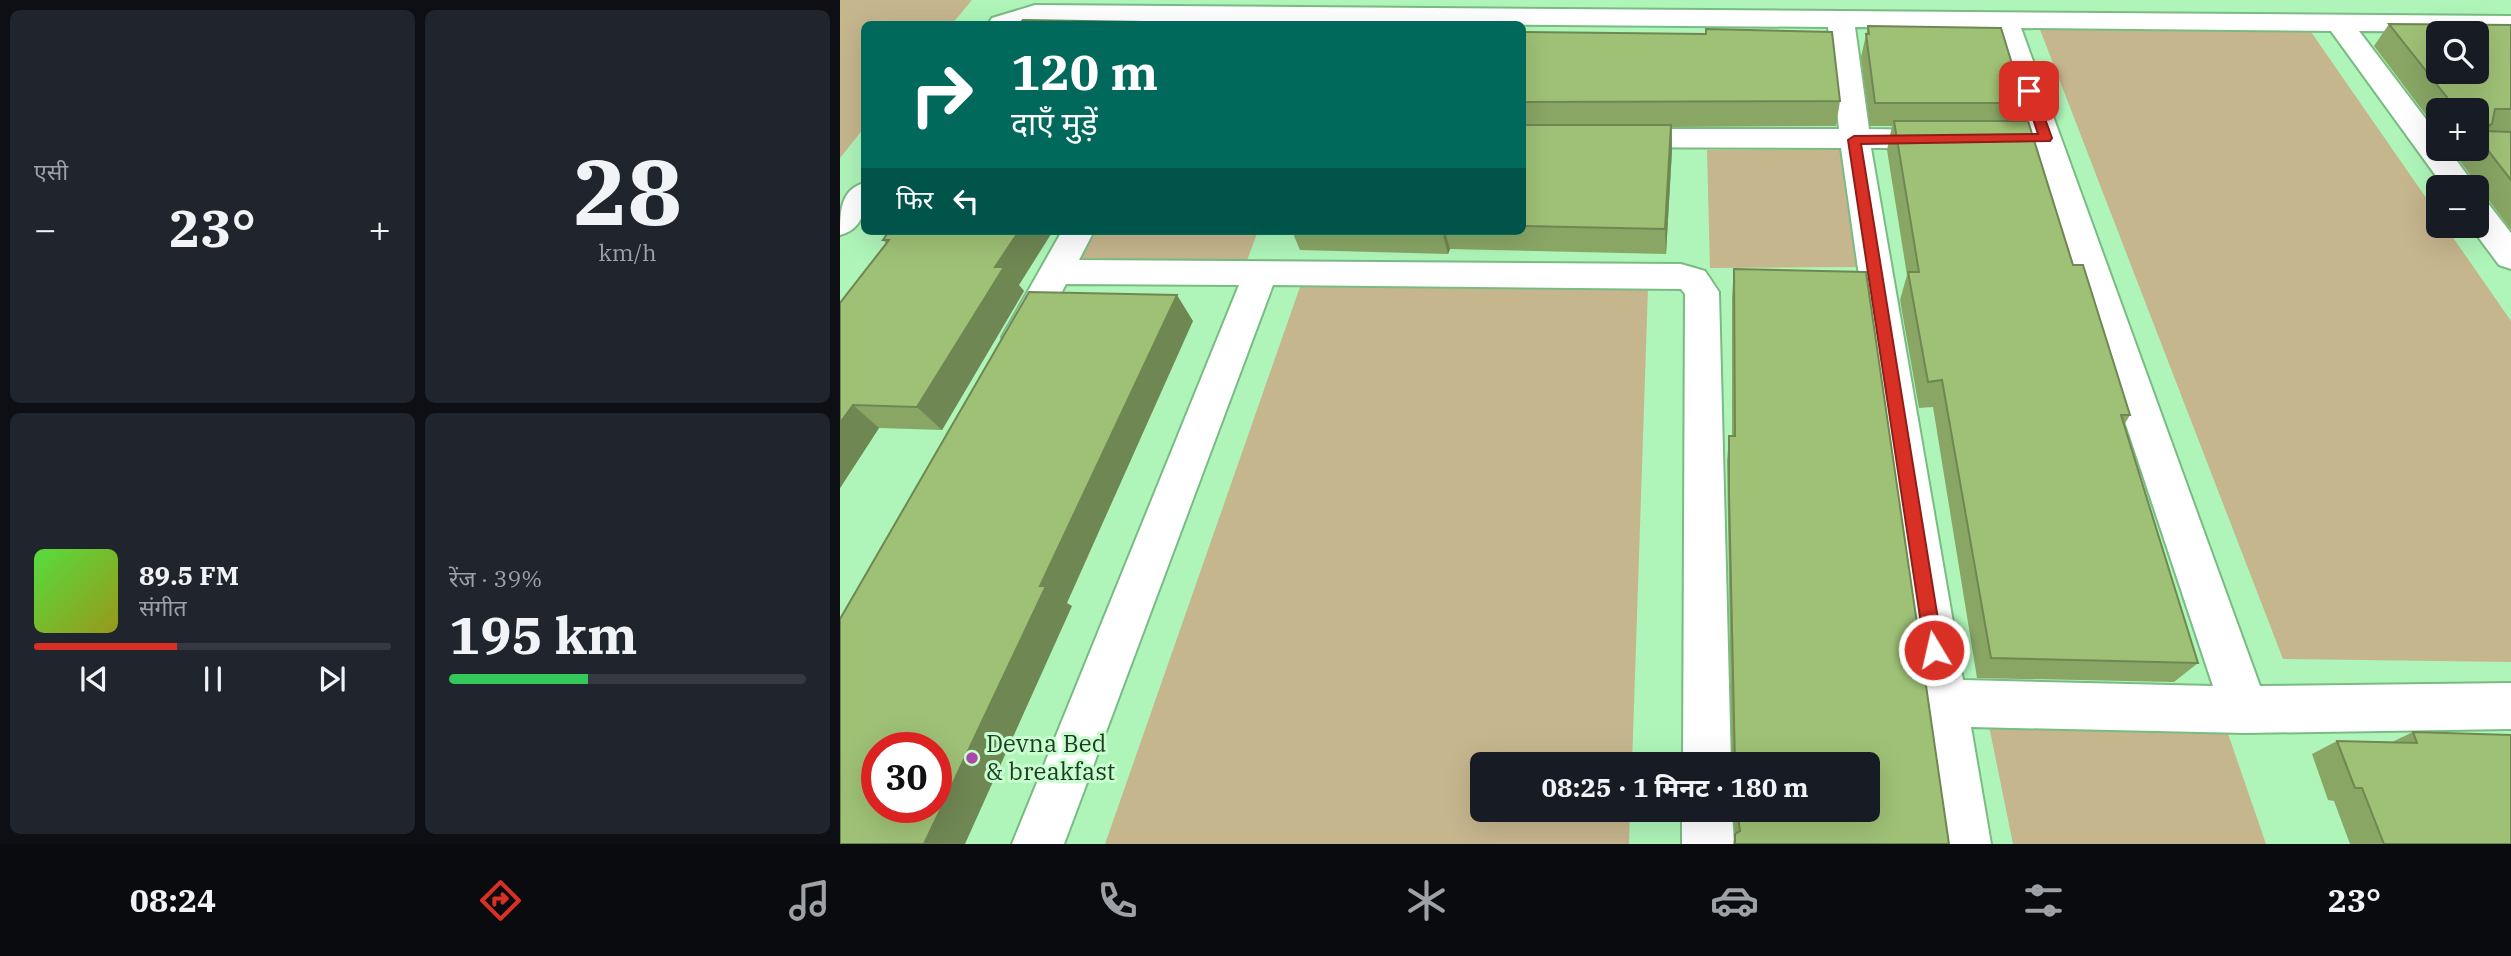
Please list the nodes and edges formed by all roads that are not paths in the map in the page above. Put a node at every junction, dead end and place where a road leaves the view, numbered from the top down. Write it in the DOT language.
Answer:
graph roads {
  1 [pos="1841,20"];
  2 [pos="1010,21"];
  3 [pos="2005,21"];
  4 [pos="2340,24"];
  5 [pos="2511,24"];
  6 [pos="2426,134"];
  7 [pos="1526,138"];
  8 [pos="1964,139"];
  9 [pos="1854,140"];
  10 [pos="861,197"];
  11 [pos="840,224"];
  12 [pos="2489,227"];
  13 [pos="1076,235"];
  14 [pos="2511,257"];
  15 [pos="1056,272"];
  16 [pos="1261,273"];
  17 [pos="1002,367"];
  18 [pos="1942,704"];
  19 [pos="2511,706"];
  20 [pos="2245,710"];
  21 [pos="1707,752"];
  22 [pos="1707,822"];
  23 [pos="1038,844"];
  24 [pos="1708,844"];
  25 [pos="1965,844"];
  1 -- 2 [label="street"];
  1 -- 3 [label="street"];
  1 -- 9 [label="street"];
  3 -- 4 [label="street"];
  3 -- 20 [label="street"];
  4 -- 5 [label="street"];
  4 -- 6 [label="street"];
  7 -- 9 [label="street"];
  8 -- 9 [label="street"];
  9 -- 18 [label="street"];
  10 -- 11 [label="street"];
  12 -- 14 [label="street"];
  13 -- 15 [label="street"];
  15 -- 16 [label="street"];
  15 -- 17 [label="street"];
  16 -- 21 [label="street"];
  16 -- 23 [label="street"];
  18 -- 20 [label="street"];
  18 -- 25 [label="street"];
  19 -- 20 [label="street"];
  22 -- 24 [label="street"];
}
